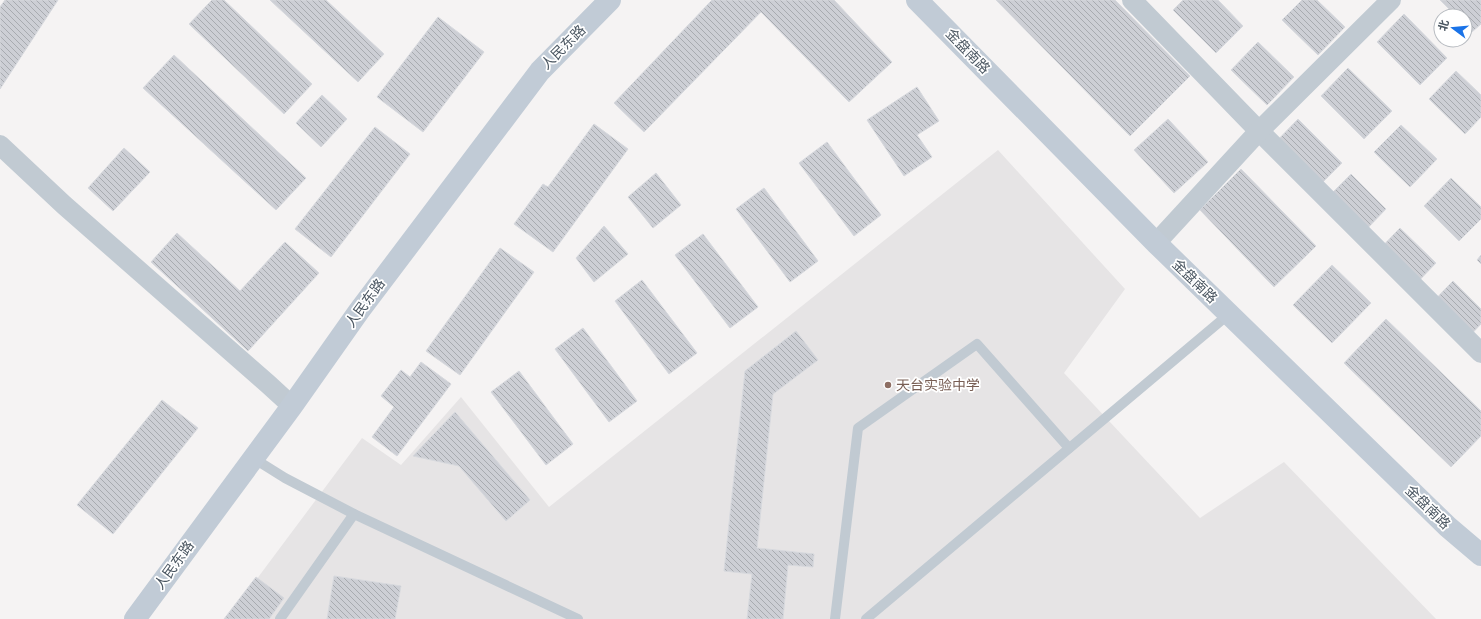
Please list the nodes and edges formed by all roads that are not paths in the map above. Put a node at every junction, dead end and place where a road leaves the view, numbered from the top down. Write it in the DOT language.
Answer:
graph roads {
  1 [pos="610,0"];
  2 [pos="918,0"];
  3 [pos="1132,0"];
  4 [pos="1391,0"];
  5 [pos="1259,131"];
  6 [pos="0,145"];
  7 [pos="1156,243"];
  8 [pos="1229,314"];
  9 [pos="1481,353"];
  10 [pos="292,406"];
  11 [pos="1069,448"];
  12 [pos="254,458"];
  13 [pos="354,514"];
  14 [pos="1481,555"];
  15 [pos="135,619"];
  16 [pos="280,619"];
  17 [pos="578,619"];
  18 [pos="835,619"];
  19 [pos="866,619"];
  1 -- 10 [label="main road, 人民东路"];
  2 -- 7 [label="main road, 金盘南路"];
  3 -- 5 [label="street"];
  4 -- 5 [label="street"];
  5 -- 7 [label="street"];
  5 -- 9 [label="street"];
  6 -- 10 [label="street"];
  7 -- 8 [label="main road, 金盘南路"];
  8 -- 11 [label="lane"];
  8 -- 14 [label="main road, 金盘南路"];
  10 -- 12 [label="main road, 人民东路"];
  11 -- 18 [label="lane"];
  11 -- 19 [label="lane"];
  12 -- 13 [label="lane"];
  12 -- 15 [label="main road, 人民东路"];
  13 -- 16 [label="lane"];
  13 -- 17 [label="lane"];
}
